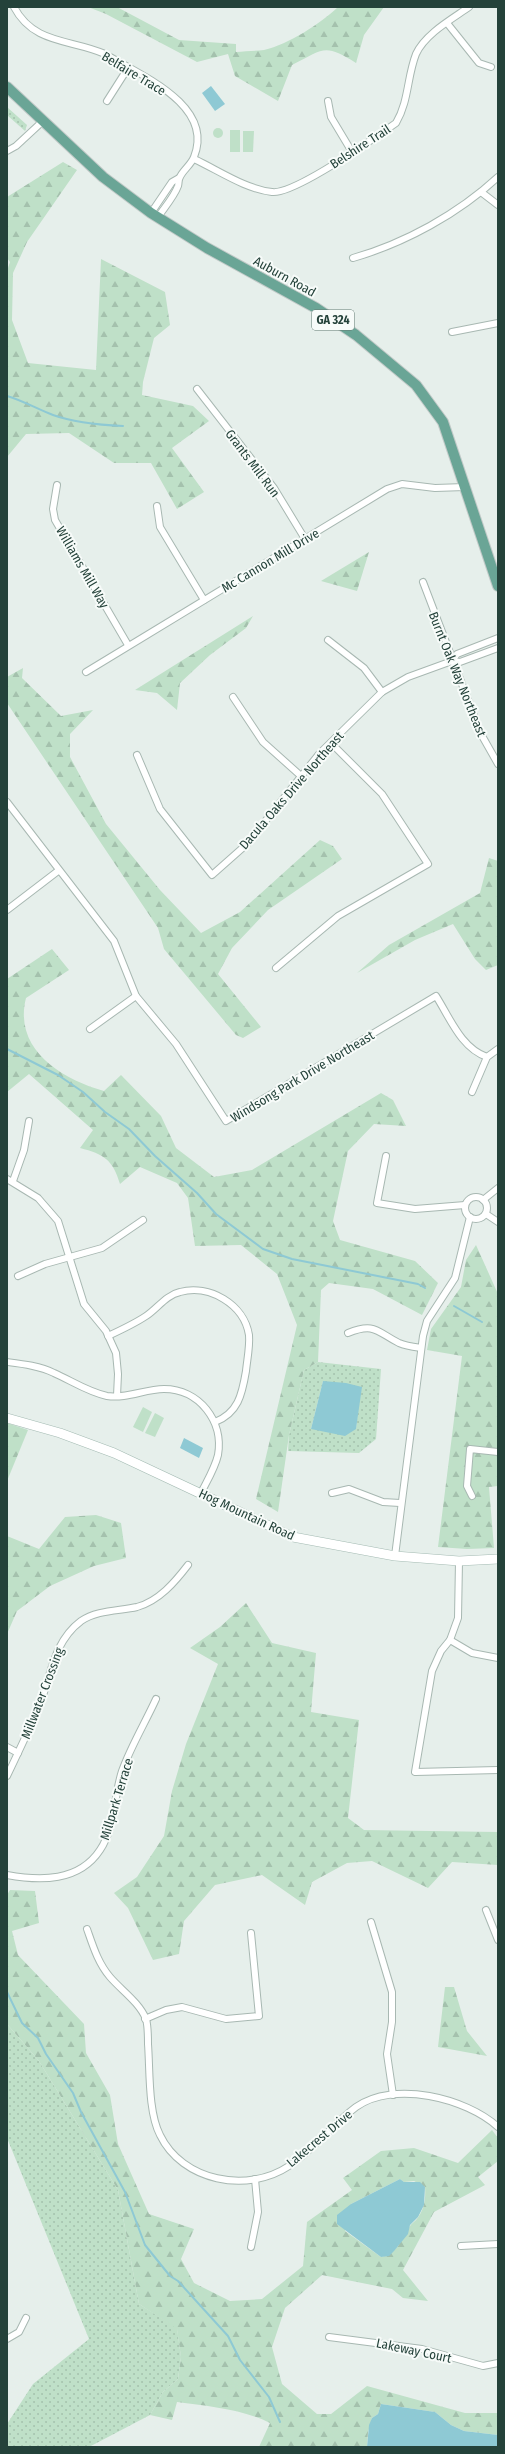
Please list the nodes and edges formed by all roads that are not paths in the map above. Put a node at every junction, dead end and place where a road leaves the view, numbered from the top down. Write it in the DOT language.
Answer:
graph roads {
  1 [pos="14,7"];
  2 [pos="469,7"];
  3 [pos="447,23"];
  4 [pos="491,67"];
  5 [pos="128,68"];
  6 [pos="7,87"];
  7 [pos="107,101"];
  8 [pos="328,101"];
  9 [pos="43,121"];
  10 [pos="7,151"];
  11 [pos="352,152"];
  12 [pos="194,158"];
  13 [pos="498,178"];
  14 [pos="481,192"];
  15 [pos="498,205"];
  16 [pos="155,215"];
  17 [pos="353,258"];
  18 [pos="498,323"];
  19 [pos="452,332"];
  20 [pos="197,390"];
  21 [pos="57,485"];
  22 [pos="465,487"];
  23 [pos="157,506"];
  24 [pos="305,539"];
  25 [pos="423,582"];
  26 [pos="498,586"];
  27 [pos="204,600"];
  28 [pos="498,638"];
  29 [pos="328,640"];
  30 [pos="128,645"];
  31 [pos="498,648"];
  32 [pos="452,661"];
  33 [pos="86,672"];
  34 [pos="382,692"];
  35 [pos="233,697"];
  36 [pos="331,742"];
  37 [pos="137,755"];
  38 [pos="498,764"];
  39 [pos="301,776"];
  40 [pos="7,802"];
  41 [pos="58,870"];
  42 [pos="7,910"];
  43 [pos="276,968"];
  44 [pos="136,996"];
  45 [pos="90,1029"];
  46 [pos="498,1049"];
  47 [pos="487,1057"];
  48 [pos="472,1092"];
  49 [pos="29,1121"];
  50 [pos="386,1156"];
  51 [pos="10,1180"];
  52 [pos="498,1188"];
  53 [pos="483,1200"];
  54 [pos="466,1205"];
  55 [pos="486,1214"];
  56 [pos="470,1217"];
  57 [pos="143,1220"];
  58 [pos="498,1222"];
  59 [pos="70,1256"];
  60 [pos="18,1276"];
  61 [pos="348,1333"];
  62 [pos="108,1336"];
  63 [pos="421,1348"];
  64 [pos="7,1362"];
  65 [pos="117,1396"];
  66 [pos="7,1418"];
  67 [pos="215,1422"];
  68 [pos="498,1452"];
  69 [pos="332,1493"];
  70 [pos="200,1494"];
  71 [pos="472,1496"];
  72 [pos="400,1503"];
  73 [pos="395,1556"];
  74 [pos="498,1559"];
  75 [pos="459,1561"];
  76 [pos="188,1565"];
  77 [pos="450,1640"];
  78 [pos="498,1658"];
  79 [pos="156,1699"];
  80 [pos="7,1747"];
  81 [pos="18,1753"];
  82 [pos="498,1770"];
  83 [pos="7,1776"];
  84 [pos="7,1875"];
  85 [pos="486,1910"];
  86 [pos="371,1922"];
  87 [pos="87,1929"];
  88 [pos="251,1933"];
  89 [pos="498,1940"];
  90 [pos="146,2019"];
  91 [pos="393,2095"];
  92 [pos="498,2127"];
  93 [pos="255,2179"];
  94 [pos="498,2244"];
  95 [pos="461,2246"];
  96 [pos="251,2247"];
  97 [pos="26,2318"];
  98 [pos="329,2337"];
  99 [pos="7,2339"];
  100 [pos="498,2364"];
  1 -- 5 [label="street, Belfaire Trace"];
  2 -- 3 [label="street, Belshire Trail"];
  3 -- 4 [label="street"];
  3 -- 11 [label="street, Belshire Trail"];
  5 -- 7 [label="street"];
  5 -- 12 [label="street, Belfaire Trace"];
  6 -- 9 [label="main road, Auburn Road / GA 324"];
  8 -- 11 [label="street"];
  9 -- 10 [label="street"];
  9 -- 16 [label="main road, Auburn Road / GA 324"];
  11 -- 12 [label="street, Belshire Trail"];
  12 -- 16 [label="street, Belfaire Trace"];
  13 -- 14 [label="street"];
  14 -- 15 [label="street"];
  14 -- 17 [label="street"];
  16 -- 22 [label="main road, Auburn Road / GA 324"];
  18 -- 19 [label="street"];
  20 -- 24 [label="street, Grants Mill Run"];
  21 -- 30 [label="street, Williams Mill Way"];
  22 -- 24 [label="street, Mc Cannon Mill Drive"];
  22 -- 26 [label="main road, Auburn Road / GA 324"];
  23 -- 27 [label="street"];
  24 -- 27 [label="street, Mc Cannon Mill Drive"];
  25 -- 32 [label="street, Burnt Oak Way Northeast"];
  27 -- 30 [label="street, Mc Cannon Mill Drive"];
  28 -- 32 [label="street, Dacula Oaks Drive Northeast"];
  29 -- 34 [label="street"];
  30 -- 33 [label="street, Mc Cannon Mill Drive"];
  31 -- 32 [label="street, Dacula Oaks Drive Northeast"];
  32 -- 34 [label="street, Dacula Oaks Drive Northeast"];
  32 -- 38 [label="street, Burnt Oak Way Northeast"];
  34 -- 36 [label="street, Dacula Oaks Drive Northeast"];
  35 -- 39 [label="street"];
  36 -- 39 [label="street, Dacula Oaks Drive Northeast"];
  36 -- 43 [label="street"];
  37 -- 39 [label="street, Dacula Oaks Drive Northeast"];
  40 -- 41 [label="street, Windsong Park Drive Northeast"];
  41 -- 42 [label="street"];
  41 -- 44 [label="street, Windsong Park Drive Northeast"];
  44 -- 45 [label="street"];
  44 -- 47 [label="street, Windsong Park Drive Northeast"];
  46 -- 47 [label="street"];
  47 -- 48 [label="street"];
  49 -- 51 [label="street"];
  50 -- 54 [label="street"];
  51 -- 59 [label="street"];
  52 -- 53 [label="street"];
  53 -- 54 [label="street"];
  53 -- 55 [label="street"];
  54 -- 56 [label="street"];
  55 -- 56 [label="street"];
  55 -- 58 [label="street"];
  56 -- 63 [label="street"];
  57 -- 59 [label="street"];
  59 -- 60 [label="street"];
  59 -- 62 [label="street"];
  61 -- 63 [label="street"];
  62 -- 65 [label="street"];
  62 -- 67 [label="street"];
  63 -- 72 [label="street"];
  64 -- 65 [label="street"];
  65 -- 67 [label="street"];
  66 -- 70 [label="street, Hog Mountain Road"];
  67 -- 70 [label="street"];
  68 -- 71 [label="street"];
  69 -- 72 [label="street"];
  70 -- 73 [label="street, Hog Mountain Road"];
  72 -- 73 [label="street"];
  73 -- 75 [label="street, Hog Mountain Road"];
  74 -- 75 [label="street, Hog Mountain Road"];
  75 -- 77 [label="street"];
  76 -- 81 [label="street, Millwater Crossing"];
  77 -- 78 [label="street"];
  77 -- 82 [label="street"];
  79 -- 84 [label="street, Millpark Terrace"];
  80 -- 81 [label="street"];
  81 -- 83 [label="street, Millwater Crossing"];
  85 -- 89 [label="street"];
  86 -- 91 [label="street"];
  87 -- 90 [label="street, Lakecrest Drive"];
  88 -- 90 [label="street"];
  90 -- 93 [label="street, Lakecrest Drive"];
  91 -- 92 [label="street, Lakecrest Drive"];
  91 -- 93 [label="street, Lakecrest Drive"];
  93 -- 96 [label="street"];
  94 -- 95 [label="street"];
  97 -- 99 [label="street"];
  98 -- 100 [label="street, Lakeway Court"];
}
